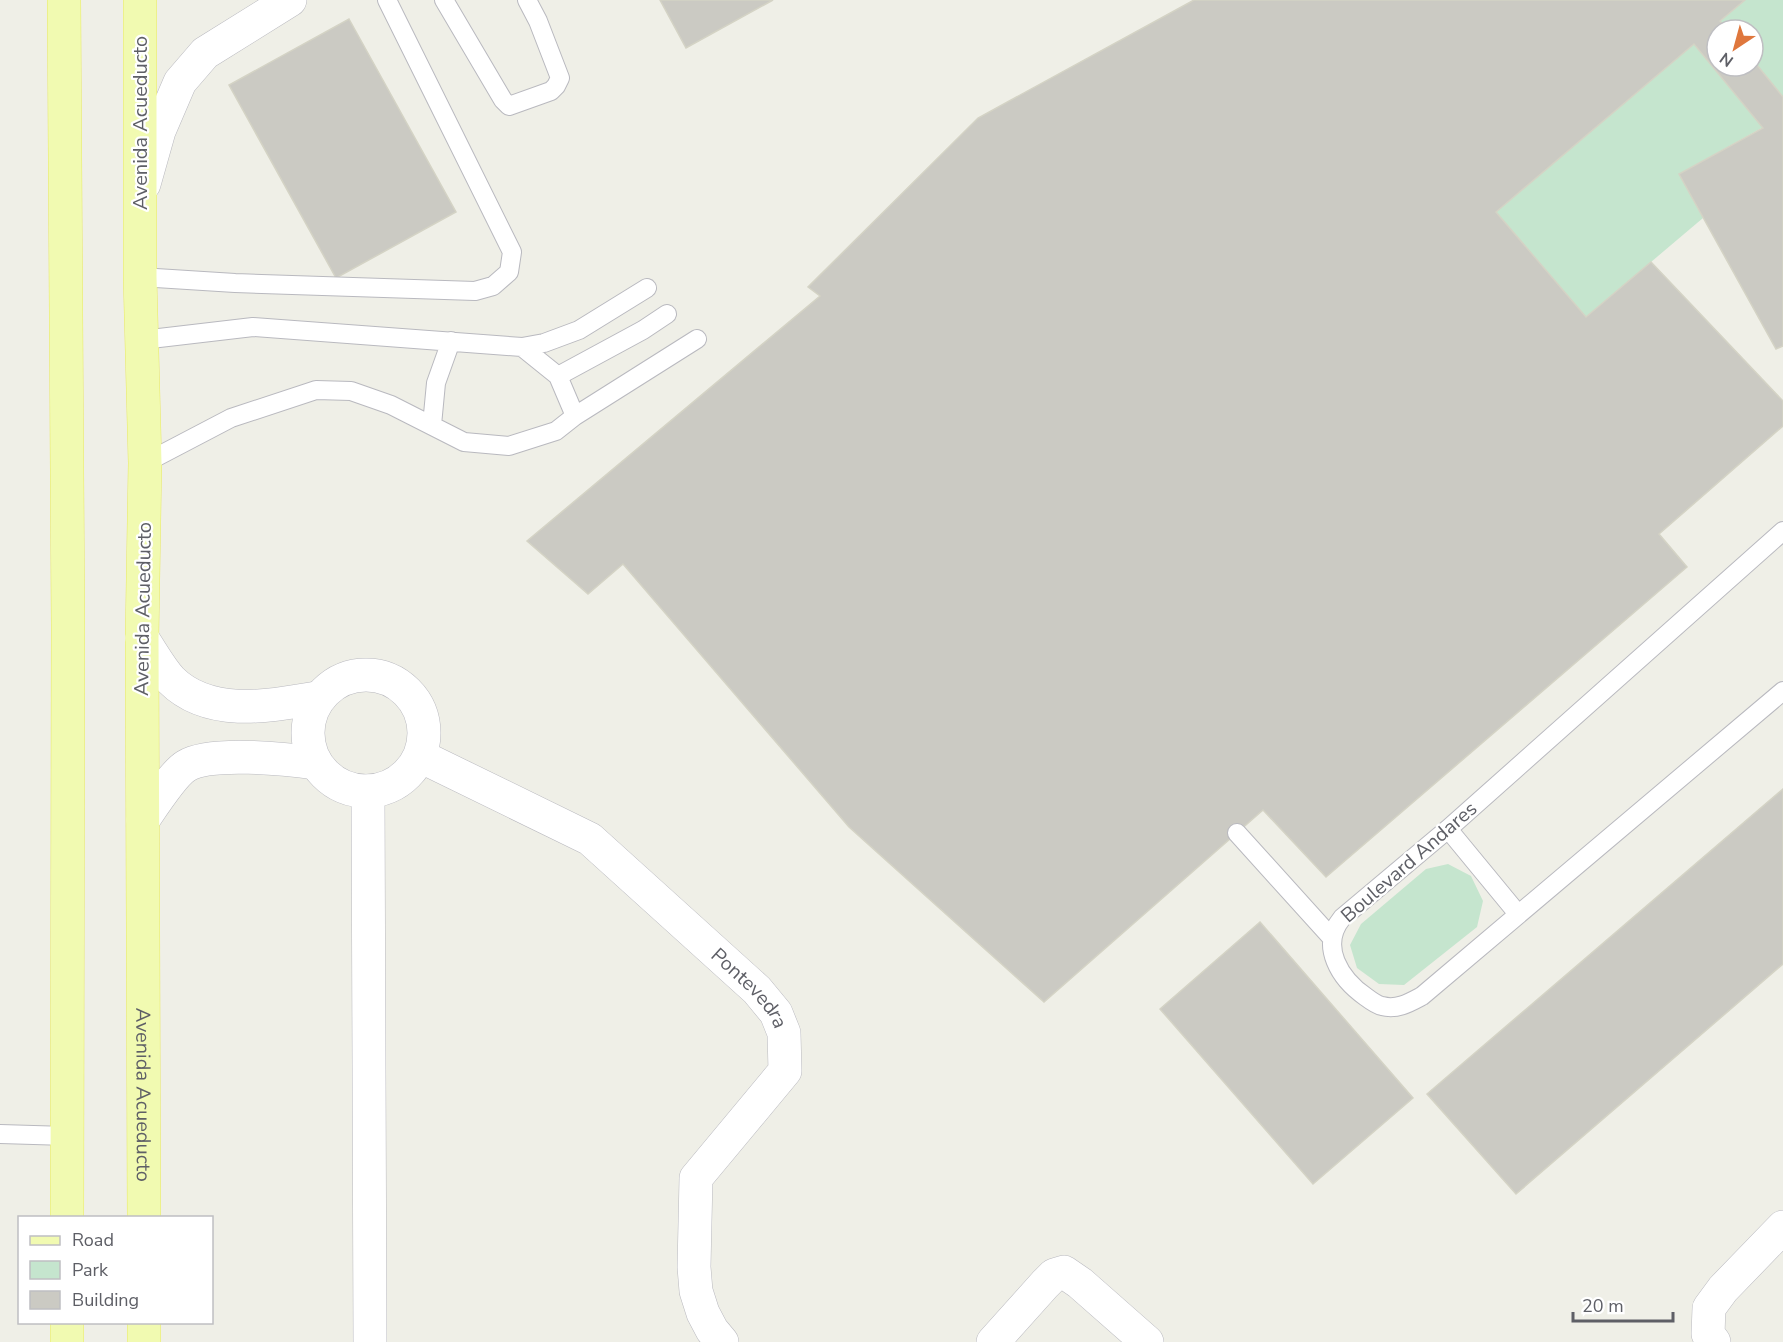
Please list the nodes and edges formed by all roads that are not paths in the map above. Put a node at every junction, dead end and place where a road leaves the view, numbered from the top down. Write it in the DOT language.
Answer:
graph roads {
  1 [pos="64,0"];
  2 [pos="140,0"];
  3 [pos="290,0"];
  4 [pos="387,0"];
  5 [pos="444,0"];
  6 [pos="527,0"];
  7 [pos="141,194"];
  8 [pos="140,277"];
  9 [pos="647,288"];
  10 [pos="667,314"];
  11 [pos="697,339"];
  12 [pos="142,340"];
  13 [pos="451,341"];
  14 [pos="522,347"];
  15 [pos="558,376"];
  16 [pos="575,416"];
  17 [pos="432,425"];
  18 [pos="145,463"];
  19 [pos="1783,531"];
  20 [pos="142,638"];
  21 [pos="1783,691"];
  22 [pos="317,698"];
  23 [pos="420,756"];
  24 [pos="315,763"];
  25 [pos="369,791"];
  26 [pos="143,820"];
  27 [pos="1448,829"];
  28 [pos="1237,833"];
  29 [pos="1518,914"];
  30 [pos="1331,937"];
  31 [pos="0,1134"];
  32 [pos="67,1136"];
  33 [pos="67,1216"];
  34 [pos="144,1216"];
  35 [pos="1783,1227"];
  36 [pos="67,1324"];
  37 [pos="144,1324"];
  38 [pos="67,1342"];
  39 [pos="144,1342"];
  40 [pos="370,1342"];
  41 [pos="722,1342"];
  42 [pos="993,1342"];
  43 [pos="1147,1342"];
  44 [pos="1714,1342"];
  1 -- 32 [label="main road"];
  2 -- 7 [label="main road, Avenida Acueducto"];
  3 -- 7 [label="street"];
  4 -- 8 [label="lane"];
  5 -- 6 [label="lane"];
  7 -- 8 [label="main road, Avenida Acueducto"];
  8 -- 12 [label="main road, Avenida Acueducto"];
  9 -- 14 [label="lane"];
  10 -- 15 [label="lane"];
  11 -- 16 [label="lane"];
  12 -- 13 [label="lane"];
  12 -- 18 [label="main road, Avenida Acueducto"];
  13 -- 14 [label="lane"];
  13 -- 17 [label="lane"];
  14 -- 15 [label="lane"];
  15 -- 16 [label="lane"];
  16 -- 17 [label="lane"];
  17 -- 18 [label="lane"];
  18 -- 20 [label="main road, Avenida Acueducto"];
  19 -- 27 [label="lane, Boulevard Andares"];
  20 -- 22 [label="street"];
  20 -- 26 [label="main road, Avenida Acueducto"];
  21 -- 29 [label="lane, Boulevard Andares"];
  22 -- 23 [label="street"];
  22 -- 24 [label="street"];
  23 -- 25 [label="street"];
  23 -- 41 [label="street, Pontevedra"];
  24 -- 25 [label="street"];
  24 -- 26 [label="street"];
  25 -- 40 [label="street"];
  26 -- 34 [label="main road, Avenida Acueducto"];
  27 -- 29 [label="lane"];
  27 -- 30 [label="lane, Boulevard Andares"];
  28 -- 30 [label="lane"];
  29 -- 30 [label="lane, Boulevard Andares"];
  31 -- 32 [label="lane"];
  32 -- 33 [label="main road"];
  35 -- 44 [label="street"];
  36 -- 38 [label="main road"];
  37 -- 39 [label="main road"];
  42 -- 43 [label="street"];
}
